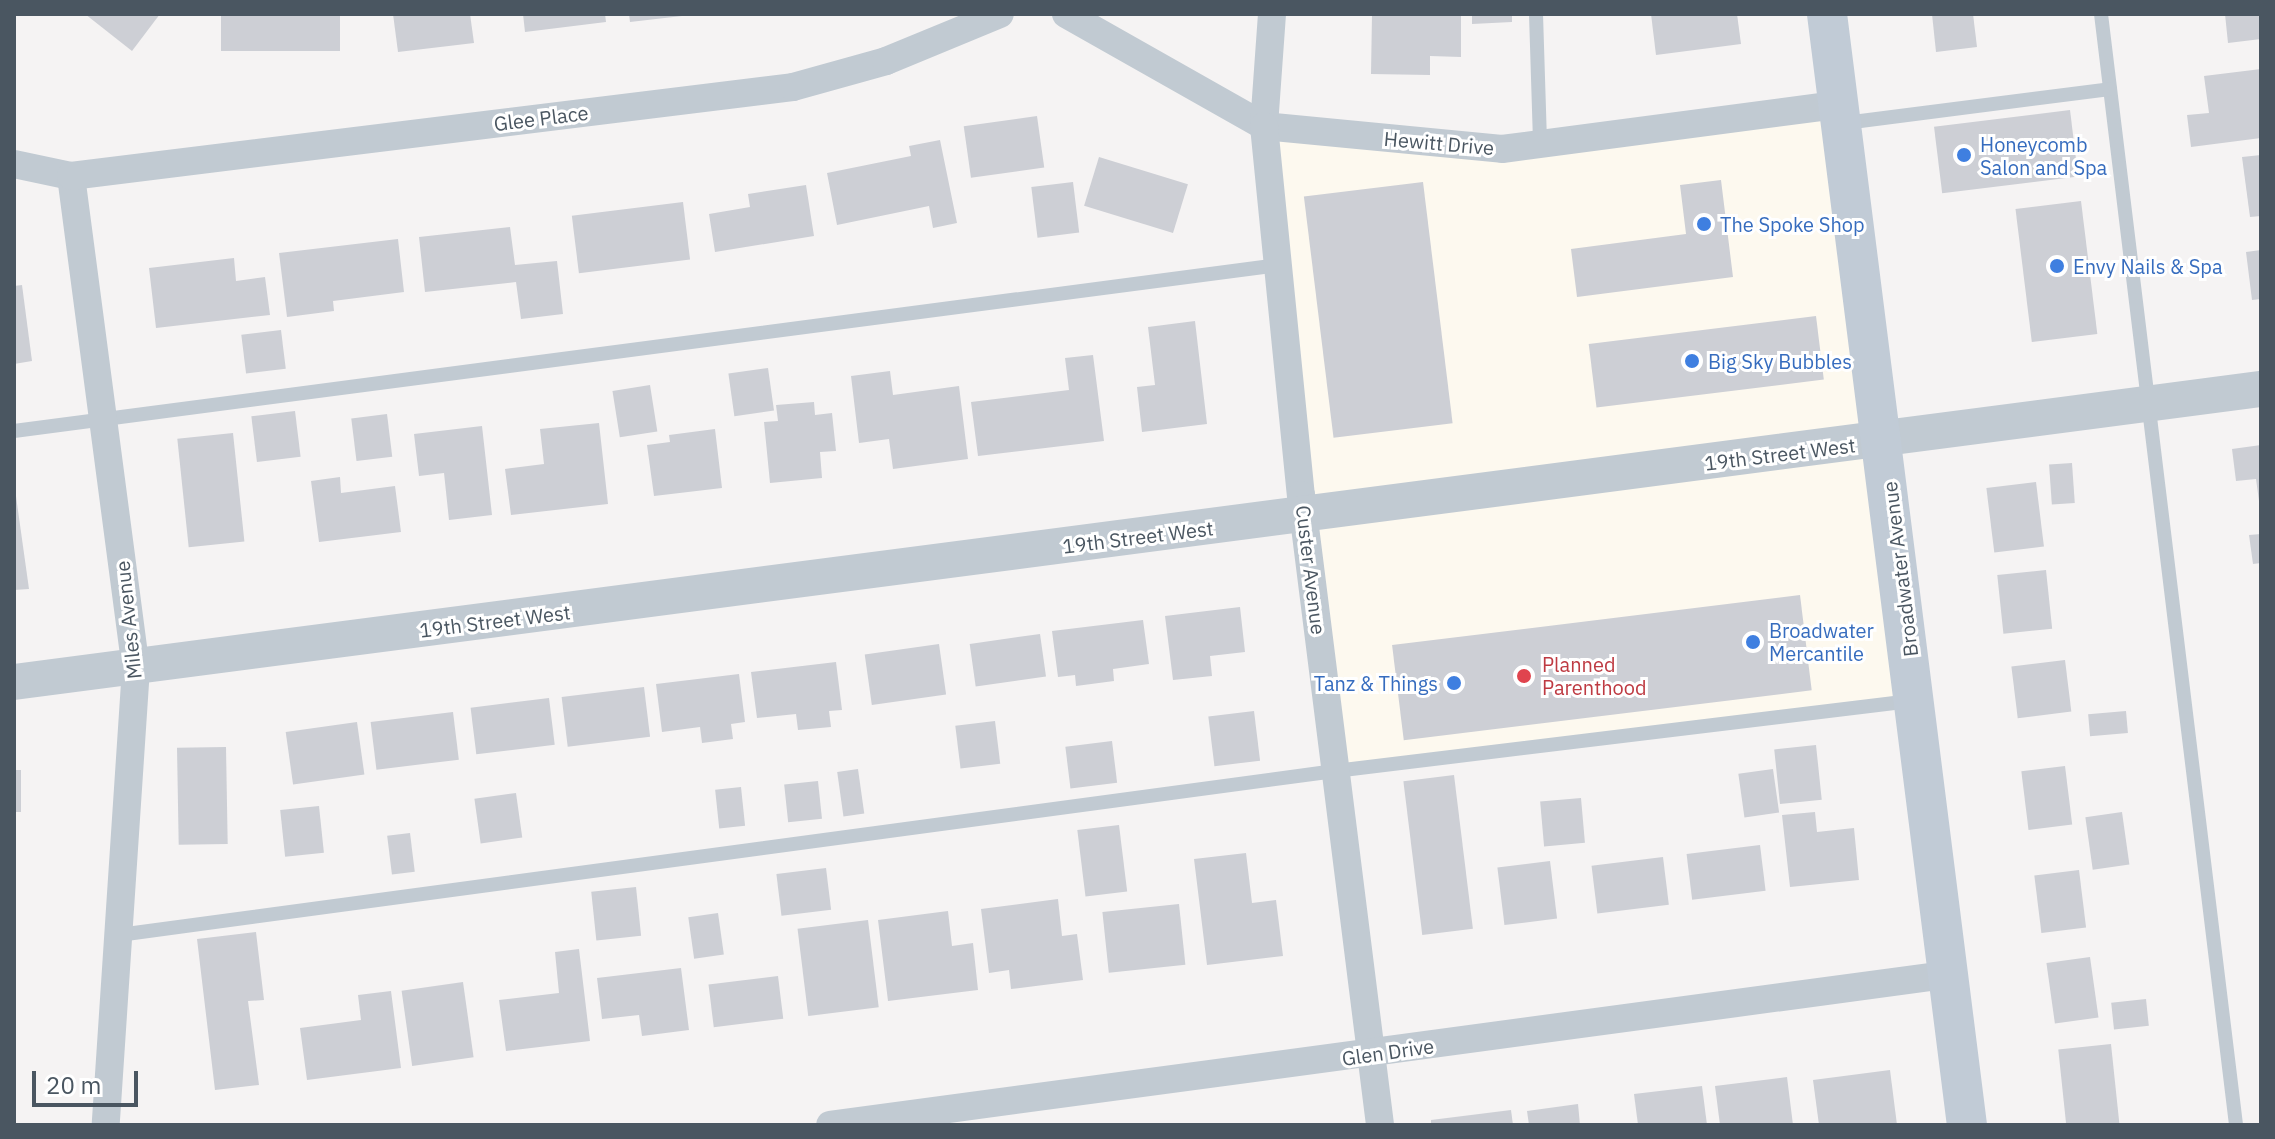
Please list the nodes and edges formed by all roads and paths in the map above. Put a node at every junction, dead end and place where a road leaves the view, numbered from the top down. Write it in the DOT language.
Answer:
graph roads {
  1 [pos="1000,14"];
  2 [pos="1066,14"];
  3 [pos="1272,14"];
  4 [pos="1536,14"];
  5 [pos="1827,14"];
  6 [pos="2101,14"];
  7 [pos="2110,89"];
  8 [pos="1839,114"];
  9 [pos="1264,126"];
  10 [pos="1540,143"];
  11 [pos="14,164"];
  12 [pos="71,176"];
  13 [pos="1279,265"];
  14 [pos="2261,389"];
  15 [pos="2149,403"];
  16 [pos="103,420"];
  17 [pos="14,431"];
  18 [pos="1884,440"];
  19 [pos="1304,515"];
  20 [pos="136,668"];
  21 [pos="14,682"];
  22 [pos="1916,700"];
  23 [pos="1335,771"];
  24 [pos="119,935"];
  25 [pos="1946,975"];
  26 [pos="1370,1054"];
  27 [pos="106,1125"];
  28 [pos="830,1125"];
  29 [pos="1380,1125"];
  30 [pos="1967,1125"];
  31 [pos="2236,1125"];
  1 -- 12 [label="street, Glee Place"];
  2 -- 9 [label="street, Hewitt Drive"];
  3 -- 9 [label="street, Custer Avenue"];
  4 -- 10 [label="lane"];
  5 -- 8 [label="main road, Broadwater Avenue"];
  6 -- 7 [label="lane"];
  7 -- 8 [label="lane"];
  7 -- 15 [label="lane"];
  8 -- 10 [label="street, Hewitt Drive"];
  8 -- 18 [label="main road, Broadwater Avenue"];
  9 -- 10 [label="street, Hewitt Drive"];
  9 -- 13 [label="street, Custer Avenue"];
  11 -- 12 [label="street"];
  12 -- 16 [label="street, Miles Avenue"];
  13 -- 16 [label="lane"];
  13 -- 19 [label="street, Custer Avenue"];
  14 -- 15 [label="street, 19th Street West"];
  15 -- 18 [label="street, 19th Street West"];
  15 -- 31 [label="lane"];
  16 -- 17 [label="lane"];
  16 -- 20 [label="street, Miles Avenue"];
  18 -- 19 [label="street, 19th Street West"];
  18 -- 22 [label="main road, Broadwater Avenue"];
  19 -- 20 [label="street, 19th Street West"];
  19 -- 23 [label="street, Custer Avenue"];
  20 -- 21 [label="street, 19th Street West"];
  20 -- 24 [label="street, Miles Avenue"];
  22 -- 23 [label="lane"];
  22 -- 25 [label="main road, Broadwater Avenue"];
  23 -- 24 [label="lane"];
  23 -- 26 [label="street, Custer Avenue"];
  24 -- 27 [label="street, Miles Avenue"];
  25 -- 26 [label="street, Glen Drive"];
  25 -- 30 [label="main road, Broadwater Avenue"];
  26 -- 28 [label="street, Glen Drive"];
  26 -- 29 [label="street, Custer Avenue"];
}
